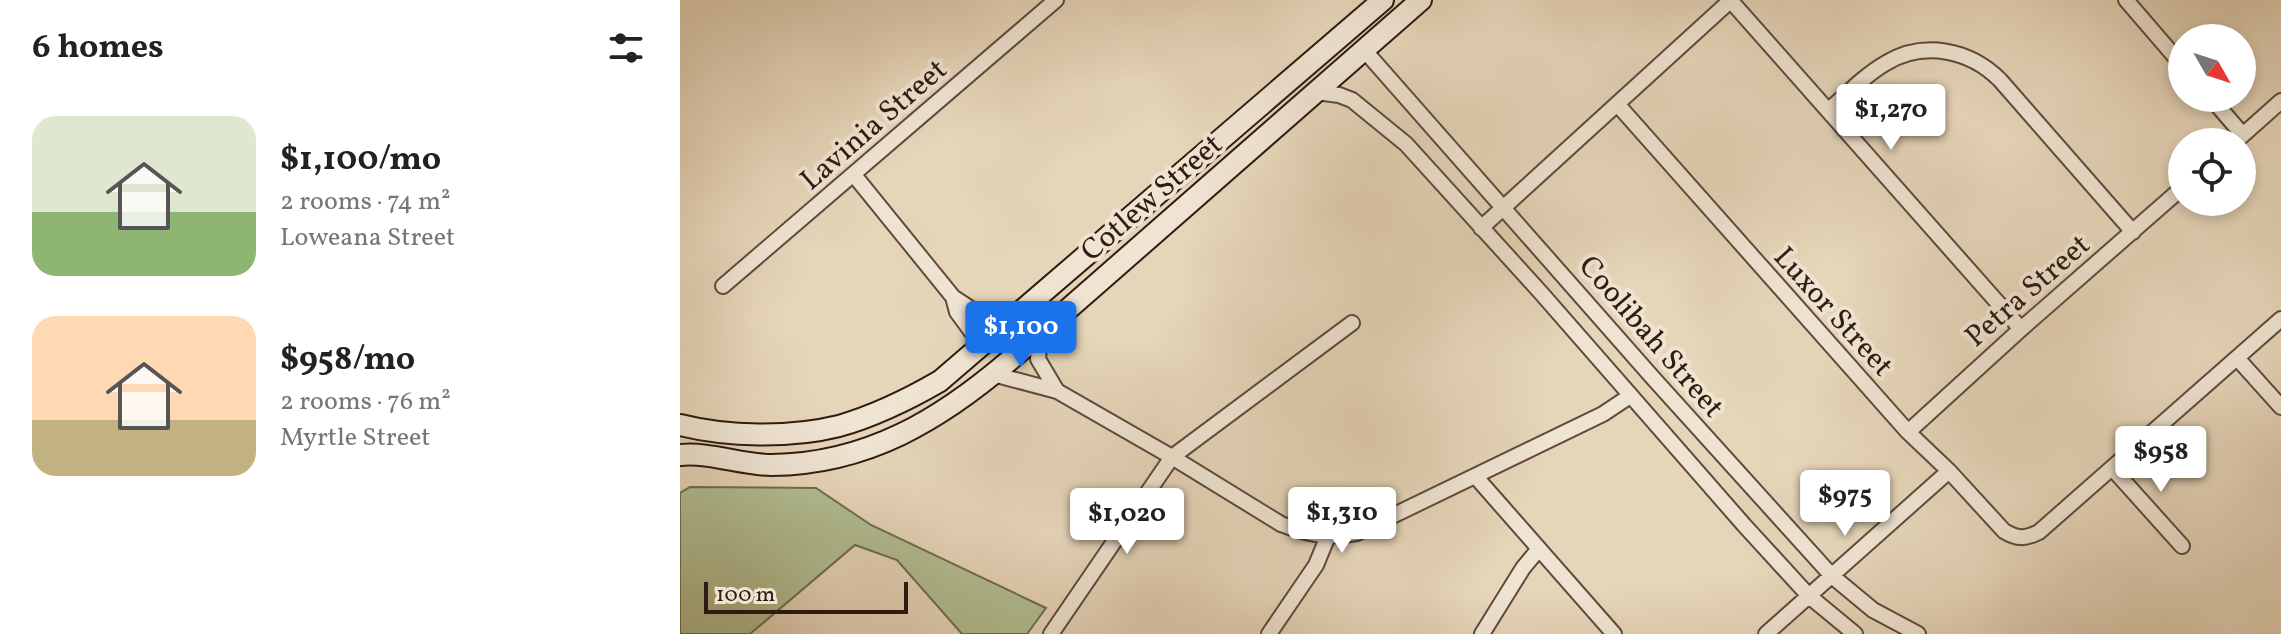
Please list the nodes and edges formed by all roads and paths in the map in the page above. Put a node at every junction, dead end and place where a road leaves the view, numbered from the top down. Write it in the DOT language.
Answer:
graph roads {
  1 [pos="1056,0"];
  2 [pos="1383,0"];
  3 [pos="1421,0"];
  4 [pos="1731,0"];
  5 [pos="2126,0"];
  6 [pos="2168,49"];
  7 [pos="1365,51"];
  8 [pos="1305,64"];
  9 [pos="1316,92"];
  10 [pos="2281,101"];
  11 [pos="1618,105"];
  12 [pos="1829,110"];
  13 [pos="2250,128"];
  14 [pos="854,175"];
  15 [pos="2168,201"];
  16 [pos="1505,207"];
  17 [pos="1481,228"];
  18 [pos="2133,232"];
  19 [pos="723,286"];
  20 [pos="953,297"];
  21 [pos="2281,319"];
  22 [pos="1009,323"];
  23 [pos="1352,323"];
  24 [pos="1046,328"];
  25 [pos="2021,329"];
  26 [pos="982,346"];
  27 [pos="2237,358"];
  28 [pos="993,374"];
  29 [pos="1057,391"];
  30 [pos="1630,396"];
  31 [pos="2281,407"];
  32 [pos="680,425"];
  33 [pos="1908,432"];
  34 [pos="680,455"];
  35 [pos="1172,457"];
  36 [pos="2112,468"];
  37 [pos="1949,471"];
  38 [pos="1476,477"];
  39 [pos="1328,536"];
  40 [pos="2182,546"];
  41 [pos="1538,550"];
  42 [pos="1832,576"];
  43 [pos="1809,596"];
  44 [pos="1051,634"];
  45 [pos="1269,634"];
  46 [pos="1482,634"];
  47 [pos="1614,634"];
  48 [pos="1766,634"];
  49 [pos="1855,634"];
  50 [pos="1918,634"];
  1 -- 14 [label="street, Lavinia Street"];
  2 -- 8 [label="main road, Cotlew Street"];
  3 -- 7 [label="main road, Cotlew Street"];
  4 -- 11 [label="street"];
  4 -- 12 [label="street"];
  5 -- 6 [label="street"];
  7 -- 8 [label="main road"];
  7 -- 9 [label="main road, Cotlew Street"];
  7 -- 16 [label="street, Coolibah Street"];
  8 -- 22 [label="main road, Cotlew Street"];
  9 -- 17 [label="street, Coolibah Street"];
  9 -- 24 [label="main road, Cotlew Street"];
  10 -- 13 [label="street"];
  11 -- 16 [label="street"];
  11 -- 33 [label="street, Luxor Street"];
  12 -- 18 [label="street"];
  12 -- 25 [label="street"];
  14 -- 19 [label="street, Lavinia Street"];
  14 -- 20 [label="street"];
  15 -- 18 [label="street, Petra Street"];
  16 -- 17 [label="street"];
  16 -- 42 [label="street, Coolibah Street"];
  17 -- 30 [label="street, Coolibah Street"];
  18 -- 25 [label="street, Petra Street"];
  20 -- 22 [label="street"];
  20 -- 26 [label="street"];
  21 -- 27 [label="street"];
  22 -- 26 [label="main road, Cotlew Street"];
  23 -- 35 [label="street"];
  24 -- 26 [label="main road"];
  24 -- 28 [label="main road, Cotlew Street"];
  24 -- 29 [label="street"];
  25 -- 33 [label="street, Petra Street"];
  26 -- 32 [label="main road, Cotlew Street"];
  27 -- 31 [label="street"];
  27 -- 36 [label="street"];
  28 -- 29 [label="street"];
  28 -- 34 [label="main road, Cotlew Street"];
  29 -- 35 [label="street"];
  30 -- 38 [label="street"];
  30 -- 43 [label="street, Coolibah Street"];
  33 -- 37 [label="street, Luxor Street"];
  35 -- 39 [label="street"];
  35 -- 44 [label="street"];
  36 -- 37 [label="street, Luxor Street"];
  36 -- 40 [label="street"];
  37 -- 42 [label="street"];
  38 -- 39 [label="street"];
  38 -- 41 [label="street"];
  39 -- 45 [label="street"];
  41 -- 46 [label="street"];
  41 -- 47 [label="street"];
  42 -- 43 [label="street"];
  42 -- 50 [label="street, Coolibah Street"];
  43 -- 48 [label="street"];
  43 -- 49 [label="street, Coolibah Street"];
}
